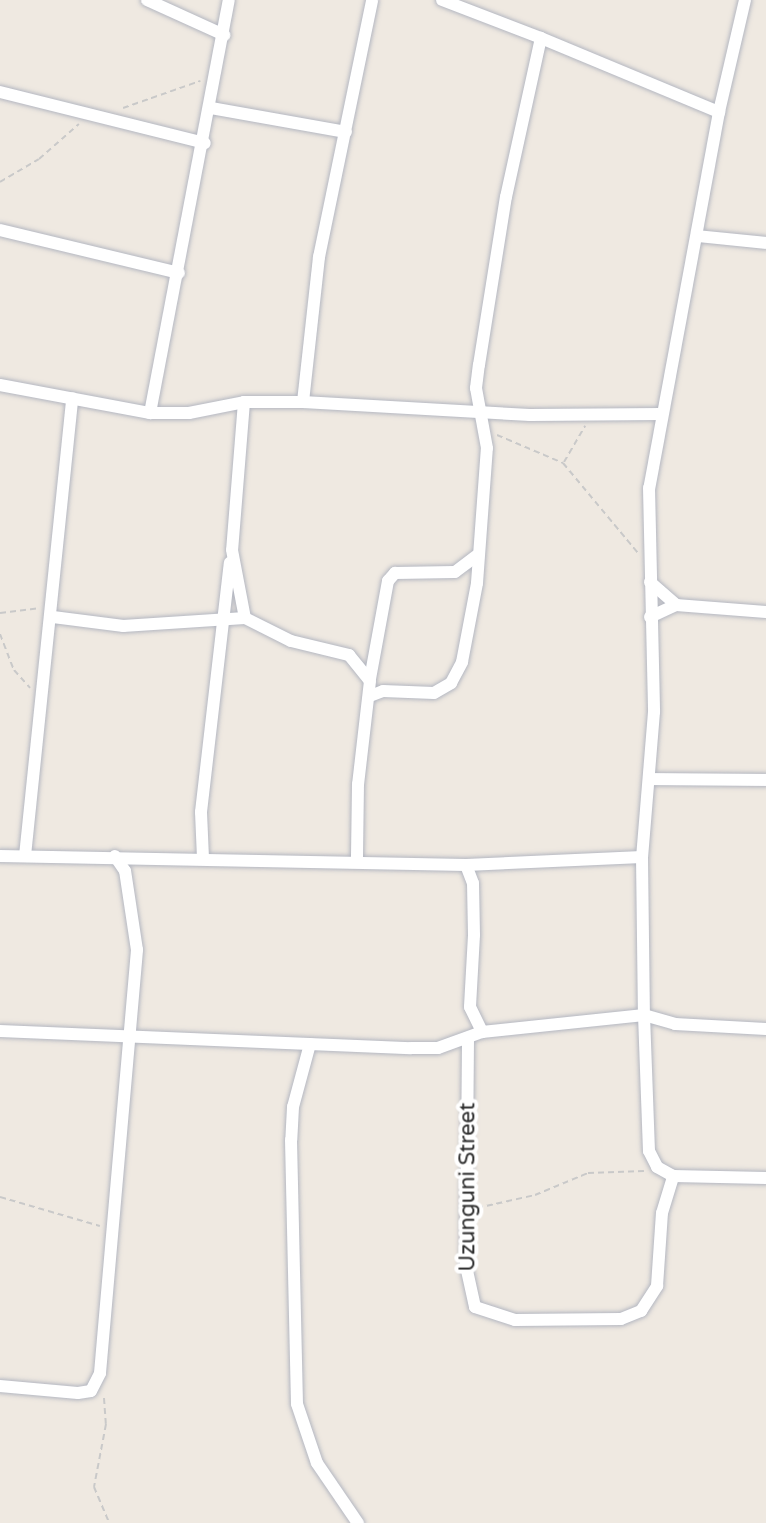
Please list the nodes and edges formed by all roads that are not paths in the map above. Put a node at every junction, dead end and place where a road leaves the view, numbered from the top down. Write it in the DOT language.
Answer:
graph roads {
  1 [pos="147,0"];
  2 [pos="229,0"];
  3 [pos="372,0"];
  4 [pos="442,0"];
  5 [pos="745,0"];
  6 [pos="224,35"];
  7 [pos="541,38"];
  8 [pos="0,92"];
  9 [pos="211,108"];
  10 [pos="719,112"];
  11 [pos="346,132"];
  12 [pos="205,143"];
  13 [pos="0,230"];
  14 [pos="697,236"];
  15 [pos="766,243"];
  16 [pos="179,273"];
  17 [pos="0,385"];
  18 [pos="72,398"];
  19 [pos="244,402"];
  20 [pos="303,402"];
  21 [pos="150,413"];
  22 [pos="479,413"];
  23 [pos="661,414"];
  24 [pos="232,550"];
  25 [pos="476,556"];
  26 [pos="650,576"];
  27 [pos="676,605"];
  28 [pos="766,612"];
  29 [pos="53,617"];
  30 [pos="650,617"];
  31 [pos="245,618"];
  32 [pos="223,619"];
  33 [pos="370,681"];
  34 [pos="370,696"];
  35 [pos="649,779"];
  36 [pos="766,780"];
  37 [pos="0,856"];
  38 [pos="25,856"];
  39 [pos="115,856"];
  40 [pos="642,857"];
  41 [pos="203,858"];
  42 [pos="357,860"];
  43 [pos="466,865"];
  44 [pos="644,1015"];
  45 [pos="766,1029"];
  46 [pos="0,1031"];
  47 [pos="482,1032"];
  48 [pos="132,1036"];
  49 [pos="468,1040"];
  50 [pos="310,1044"];
  51 [pos="673,1176"];
  52 [pos="766,1178"];
  53 [pos="0,1386"];
  54 [pos="358,1523"];
  1 -- 6 [label="street"];
  2 -- 6 [label="street"];
  3 -- 11 [label="street"];
  4 -- 7 [label="street"];
  5 -- 10 [label="street"];
  6 -- 9 [label="street"];
  7 -- 10 [label="street"];
  7 -- 22 [label="street"];
  8 -- 12 [label="street"];
  9 -- 11 [label="street"];
  9 -- 12 [label="street"];
  10 -- 14 [label="street"];
  11 -- 20 [label="street"];
  12 -- 16 [label="street"];
  13 -- 16 [label="street"];
  14 -- 15 [label="street"];
  14 -- 23 [label="street"];
  16 -- 21 [label="street"];
  17 -- 18 [label="street"];
  18 -- 21 [label="street"];
  18 -- 29 [label="street"];
  19 -- 20 [label="street"];
  19 -- 21 [label="street"];
  19 -- 24 [label="street"];
  20 -- 22 [label="street"];
  22 -- 23 [label="street"];
  22 -- 25 [label="street"];
  23 -- 26 [label="street"];
  24 -- 31 [label="street"];
  24 -- 32 [label="street"];
  25 -- 33 [label="street"];
  25 -- 34 [label="street"];
  26 -- 27 [label="street"];
  26 -- 30 [label="street"];
  27 -- 28 [label="street"];
  27 -- 30 [label="street"];
  29 -- 32 [label="street"];
  29 -- 38 [label="street"];
  30 -- 35 [label="street"];
  31 -- 32 [label="street"];
  31 -- 33 [label="street"];
  32 -- 41 [label="street"];
  33 -- 34 [label="street"];
  34 -- 42 [label="street"];
  35 -- 36 [label="street"];
  35 -- 40 [label="street"];
  37 -- 38 [label="street"];
  38 -- 39 [label="street"];
  39 -- 41 [label="street"];
  39 -- 48 [label="street"];
  40 -- 43 [label="street"];
  40 -- 44 [label="street"];
  41 -- 42 [label="street"];
  42 -- 43 [label="street"];
  43 -- 47 [label="street"];
  44 -- 45 [label="street"];
  44 -- 47 [label="street"];
  44 -- 51 [label="street"];
  46 -- 48 [label="street"];
  47 -- 49 [label="street"];
  48 -- 50 [label="street"];
  48 -- 53 [label="street"];
  49 -- 50 [label="street"];
  49 -- 51 [label="street, Uzunguni Street"];
  50 -- 54 [label="street"];
  51 -- 52 [label="street"];
}
